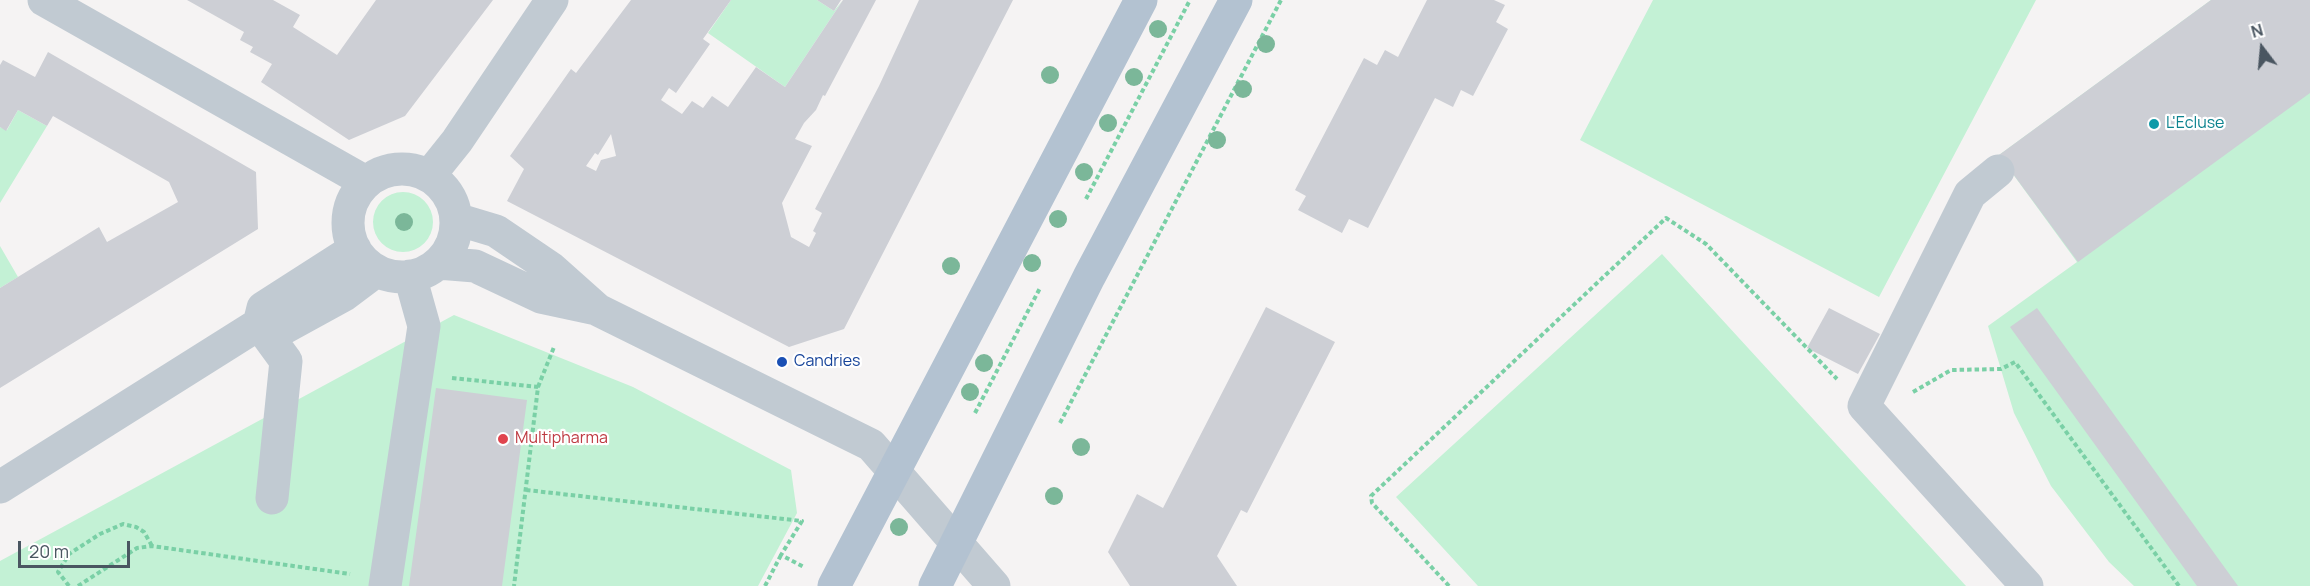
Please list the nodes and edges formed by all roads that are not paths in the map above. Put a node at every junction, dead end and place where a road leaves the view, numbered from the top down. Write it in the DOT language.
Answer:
graph roads {
  1 [pos="45,0"];
  2 [pos="552,0"];
  3 [pos="1141,0"];
  4 [pos="1236,0"];
  5 [pos="1998,171"];
  6 [pos="429,176"];
  7 [pos="366,182"];
  8 [pos="456,219"];
  9 [pos="366,260"];
  10 [pos="424,269"];
  11 [pos="598,310"];
  12 [pos="259,324"];
  13 [pos="895,473"];
  14 [pos="0,488"];
  15 [pos="272,498"];
  16 [pos="957,544"];
  17 [pos="824,579"];
  18 [pos="386,583"];
  19 [pos="935,586"];
  20 [pos="994,586"];
  21 [pos="2027,586"];
  1 -- 7 [label="street"];
  2 -- 6 [label="street"];
  3 -- 13 [label="main road"];
  4 -- 16 [label="main road"];
  5 -- 21 [label="street"];
  6 -- 7 [label="street"];
  6 -- 8 [label="street"];
  7 -- 9 [label="street"];
  8 -- 10 [label="street"];
  8 -- 11 [label="street"];
  9 -- 10 [label="street"];
  9 -- 12 [label="street"];
  10 -- 11 [label="street"];
  10 -- 18 [label="street"];
  11 -- 13 [label="street"];
  12 -- 14 [label="street"];
  12 -- 15 [label="street"];
  13 -- 16 [label="street"];
  13 -- 17 [label="main road"];
  16 -- 19 [label="main road"];
  16 -- 20 [label="street"];
}
